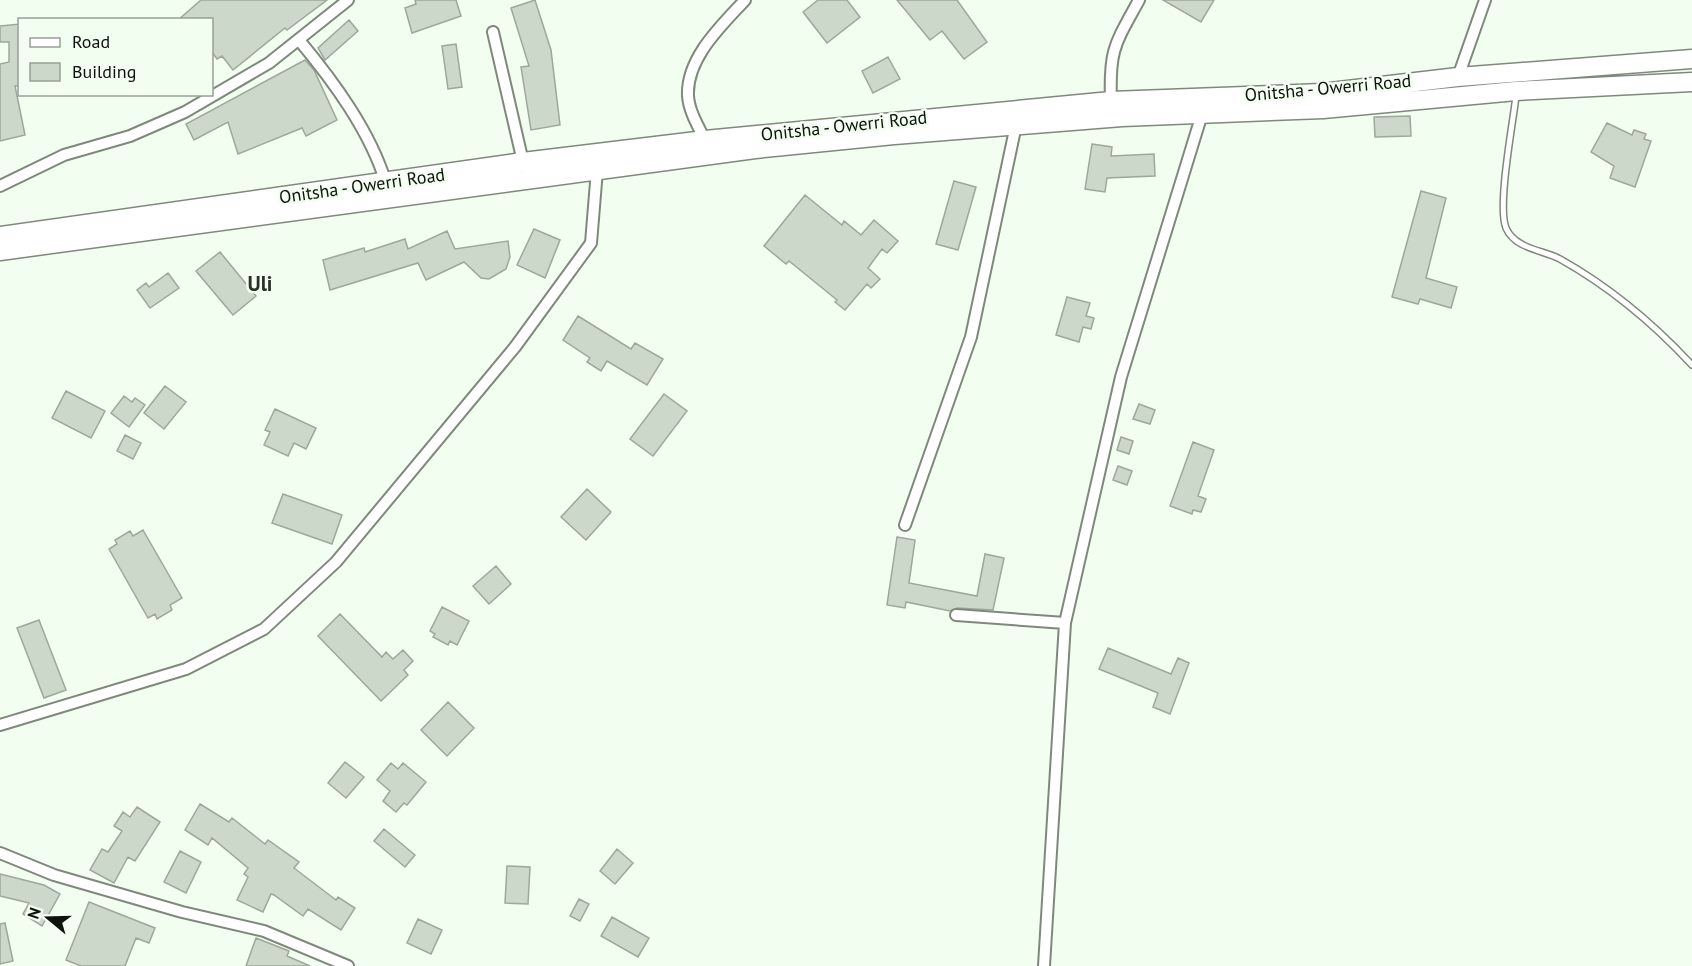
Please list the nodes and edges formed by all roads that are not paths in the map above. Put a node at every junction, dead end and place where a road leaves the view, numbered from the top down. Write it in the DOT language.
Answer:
graph roads {
  1 [pos="348,0"];
  2 [pos="745,0"];
  3 [pos="1139,0"];
  4 [pos="1485,0"];
  5 [pos="493,32"];
  6 [pos="299,40"];
  7 [pos="1692,59"];
  8 [pos="1458,77"];
  9 [pos="1692,82"];
  10 [pos="1516,91"];
  11 [pos="212,96"];
  12 [pos="213,96"];
  13 [pos="1112,101"];
  14 [pos="1202,114"];
  15 [pos="1016,125"];
  16 [pos="705,140"];
  17 [pos="523,162"];
  18 [pos="597,170"];
  19 [pos="386,183"];
  20 [pos="0,186"];
  21 [pos="0,236"];
  22 [pos="0,251"];
  23 [pos="1692,365"];
  24 [pos="905,525"];
  25 [pos="956,615"];
  26 [pos="1065,623"];
  27 [pos="0,726"];
  28 [pos="0,853"];
  29 [pos="348,966"];
  30 [pos="1044,966"];
  1 -- 6 [label="street"];
  2 -- 16 [label="street"];
  3 -- 13 [label="street"];
  4 -- 8 [label="street"];
  5 -- 17 [label="street"];
  6 -- 12 [label="street"];
  6 -- 19 [label="street"];
  7 -- 8 [label="highway, Onitsha - Owerri Road"];
  8 -- 13 [label="highway, Onitsha - Owerri Road"];
  9 -- 10 [label="highway, Onitsha - Owerri Road"];
  10 -- 14 [label="highway, Onitsha - Owerri Road"];
  10 -- 23 [label="lane"];
  11 -- 20 [label="street"];
  13 -- 16 [label="highway, Onitsha - Owerri Road"];
  14 -- 15 [label="highway, Onitsha - Owerri Road"];
  14 -- 26 [label="street"];
  15 -- 18 [label="highway, Onitsha - Owerri Road"];
  15 -- 24 [label="street"];
  16 -- 17 [label="highway, Onitsha - Owerri Road"];
  17 -- 19 [label="highway, Onitsha - Owerri Road"];
  18 -- 22 [label="highway, Onitsha - Owerri Road"];
  18 -- 27 [label="street"];
  19 -- 21 [label="highway, Onitsha - Owerri Road"];
  25 -- 26 [label="street"];
  26 -- 30 [label="street"];
  28 -- 29 [label="street"];
}
